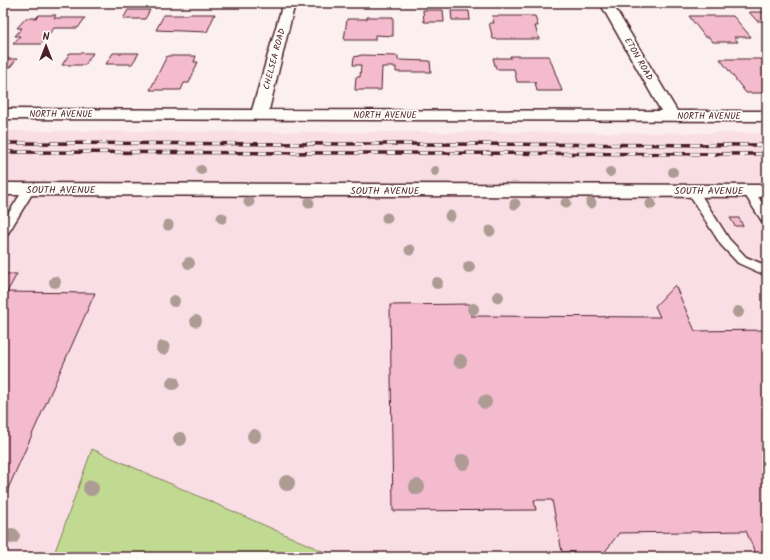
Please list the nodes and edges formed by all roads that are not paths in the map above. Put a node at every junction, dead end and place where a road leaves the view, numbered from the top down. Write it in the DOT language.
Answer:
graph roads {
  1 [pos="289,3"];
  2 [pos="606,3"];
  3 [pos="3,114"];
  4 [pos="259,115"];
  5 [pos="672,116"];
  6 [pos="767,116"];
  7 [pos="3,189"];
  8 [pos="29,189"];
  9 [pos="692,190"];
  10 [pos="748,190"];
  11 [pos="767,190"];
  12 [pos="767,220"];
  13 [pos="3,232"];
  14 [pos="767,271"];
  1 -- 4 [label="street, CHELSEA ROAD"];
  2 -- 5 [label="street, ETON ROAD"];
  3 -- 4 [label="street, NORTH AVENUE"];
  4 -- 5 [label="street, NORTH AVENUE"];
  5 -- 6 [label="street, NORTH AVENUE"];
  7 -- 8 [label="street, SOUTH AVENUE"];
  8 -- 9 [label="street, SOUTH AVENUE"];
  8 -- 13 [label="lane"];
  9 -- 10 [label="street, SOUTH AVENUE"];
  9 -- 14 [label="lane"];
  10 -- 11 [label="street, SOUTH AVENUE"];
  10 -- 12 [label="lane"];
}
